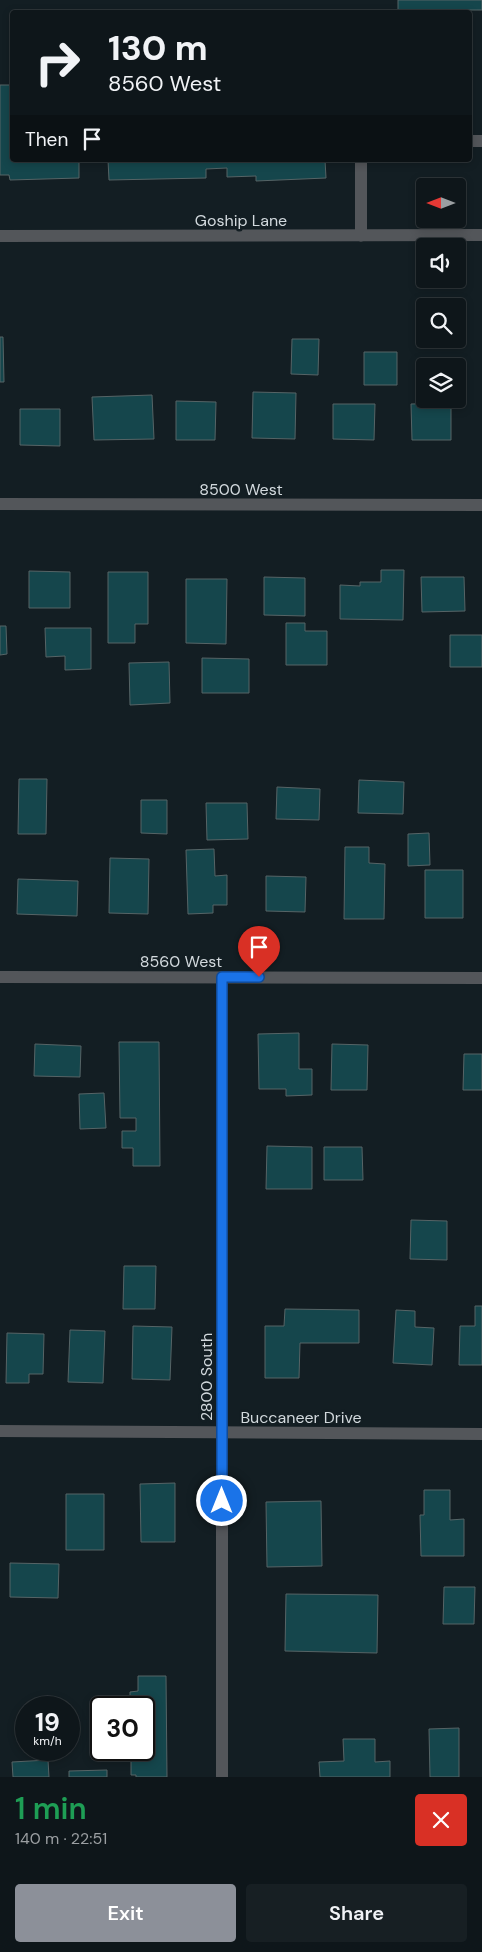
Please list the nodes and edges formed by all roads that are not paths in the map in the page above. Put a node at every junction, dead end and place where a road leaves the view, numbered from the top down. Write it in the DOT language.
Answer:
graph roads {
  1 [pos="361,162"];
  2 [pos="482,235"];
  3 [pos="0,236"];
  4 [pos="361,236"];
  5 [pos="0,504"];
  6 [pos="482,505"];
  7 [pos="222,977"];
  8 [pos="0,978"];
  9 [pos="482,978"];
  10 [pos="0,1432"];
  11 [pos="222,1432"];
  12 [pos="482,1434"];
  13 [pos="222,1777"];
  1 -- 4 [label="street"];
  2 -- 4 [label="street, Goship Lane"];
  3 -- 4 [label="street, Goship Lane"];
  5 -- 6 [label="street, 8500 West"];
  7 -- 8 [label="street, 8560 West"];
  7 -- 9 [label="street, 8560 West"];
  7 -- 11 [label="street, 2800 South"];
  10 -- 11 [label="street, Buccaneer Drive"];
  11 -- 12 [label="street, Buccaneer Drive"];
  11 -- 13 [label="street, 2800 South"];
}
